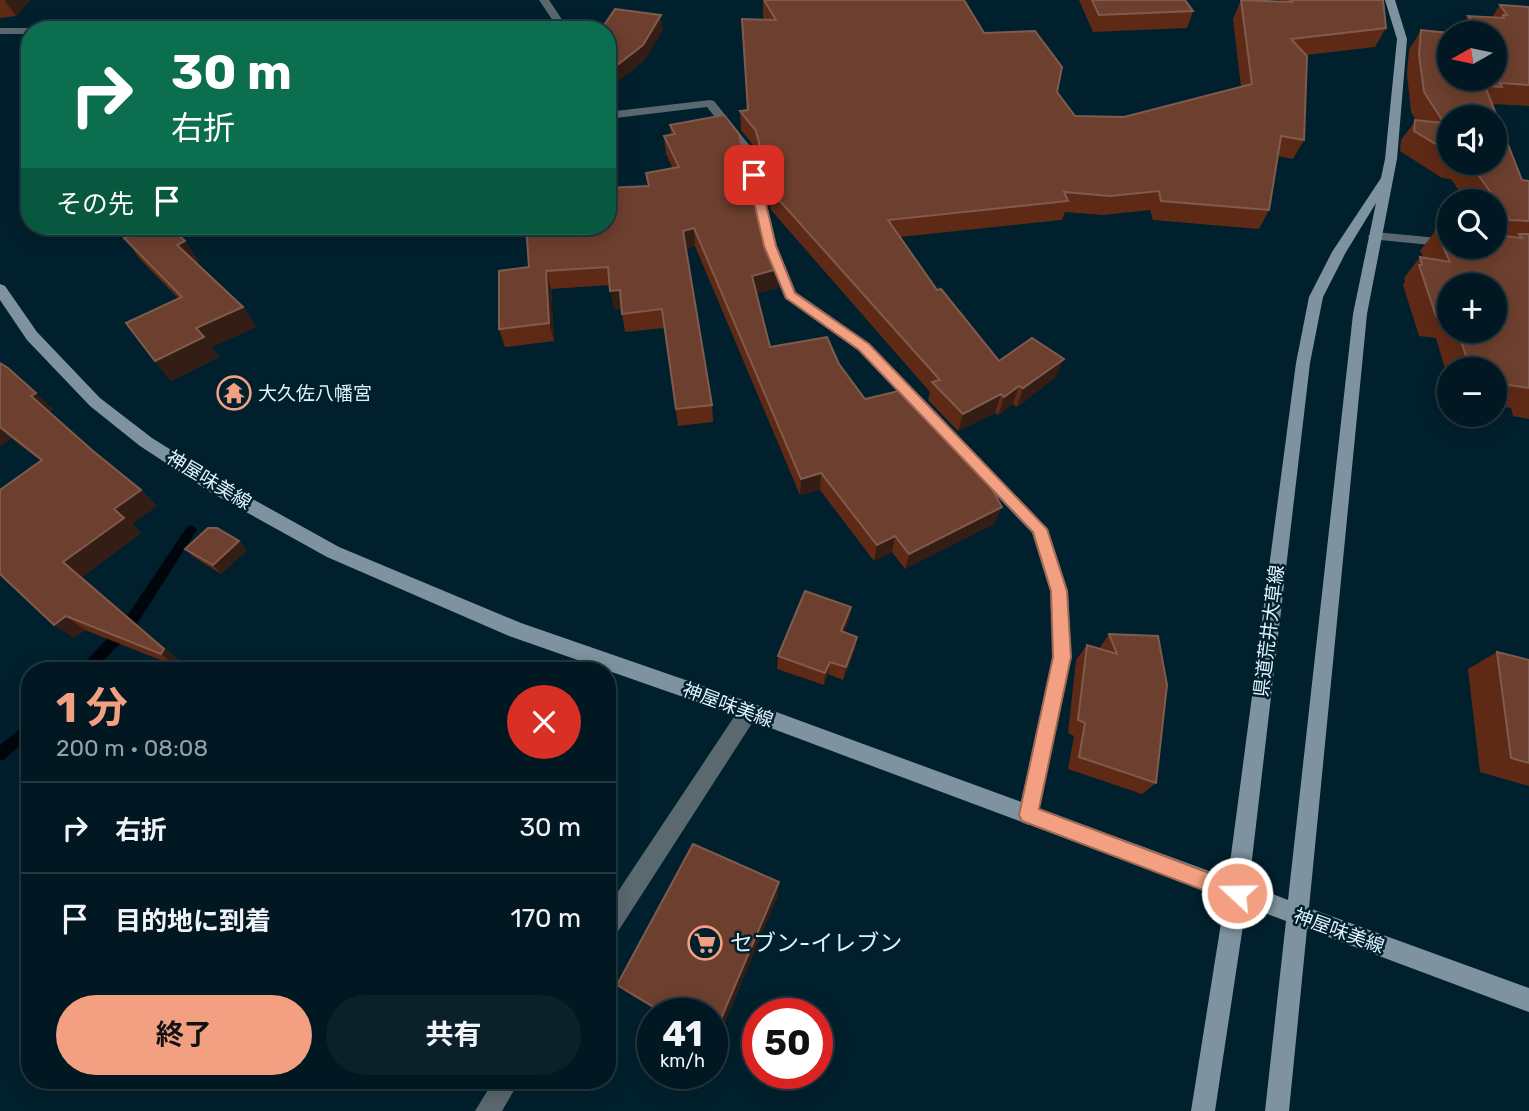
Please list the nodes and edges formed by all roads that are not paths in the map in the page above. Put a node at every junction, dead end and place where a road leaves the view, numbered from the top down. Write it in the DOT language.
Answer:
graph roads {
  1 [pos="544,0"];
  2 [pos="1390,0"];
  3 [pos="558,21"];
  4 [pos="0,31"];
  5 [pos="21,32"];
  6 [pos="616,115"];
  7 [pos="1390,169"];
  8 [pos="1375,236"];
  9 [pos="1437,242"];
  10 [pos="0,289"];
  11 [pos="607,662"];
  12 [pos="616,665"];
  13 [pos="749,712"];
  14 [pos="1028,815"];
  15 [pos="1237,893"];
  16 [pos="616,914"];
  17 [pos="1295,915"];
  18 [pos="1529,1000"];
  19 [pos="502,1089"];
  20 [pos="487,1111"];
  21 [pos="1203,1111"];
  22 [pos="1277,1111"];
  1 -- 3 [label="street"];
  2 -- 7 [label="main road, 県道荒井大草線"];
  4 -- 5 [label="street"];
  6 -- 14 [label="street"];
  7 -- 8 [label="main road, 県道荒井大草線"];
  7 -- 15 [label="main road, 県道荒井大草線"];
  8 -- 9 [label="street"];
  8 -- 17 [label="main road, 県道荒井大草線"];
  10 -- 11 [label="main road, 神屋味美線"];
  12 -- 13 [label="main road, 神屋味美線"];
  13 -- 14 [label="main road, 神屋味美線"];
  13 -- 16 [label="street"];
  14 -- 15 [label="main road, 神屋味美線"];
  15 -- 17 [label="main road, 神屋味美線"];
  15 -- 21 [label="main road, 県道荒井大草線"];
  17 -- 18 [label="main road, 神屋味美線"];
  17 -- 22 [label="main road, 県道荒井大草線"];
  19 -- 20 [label="street"];
}
